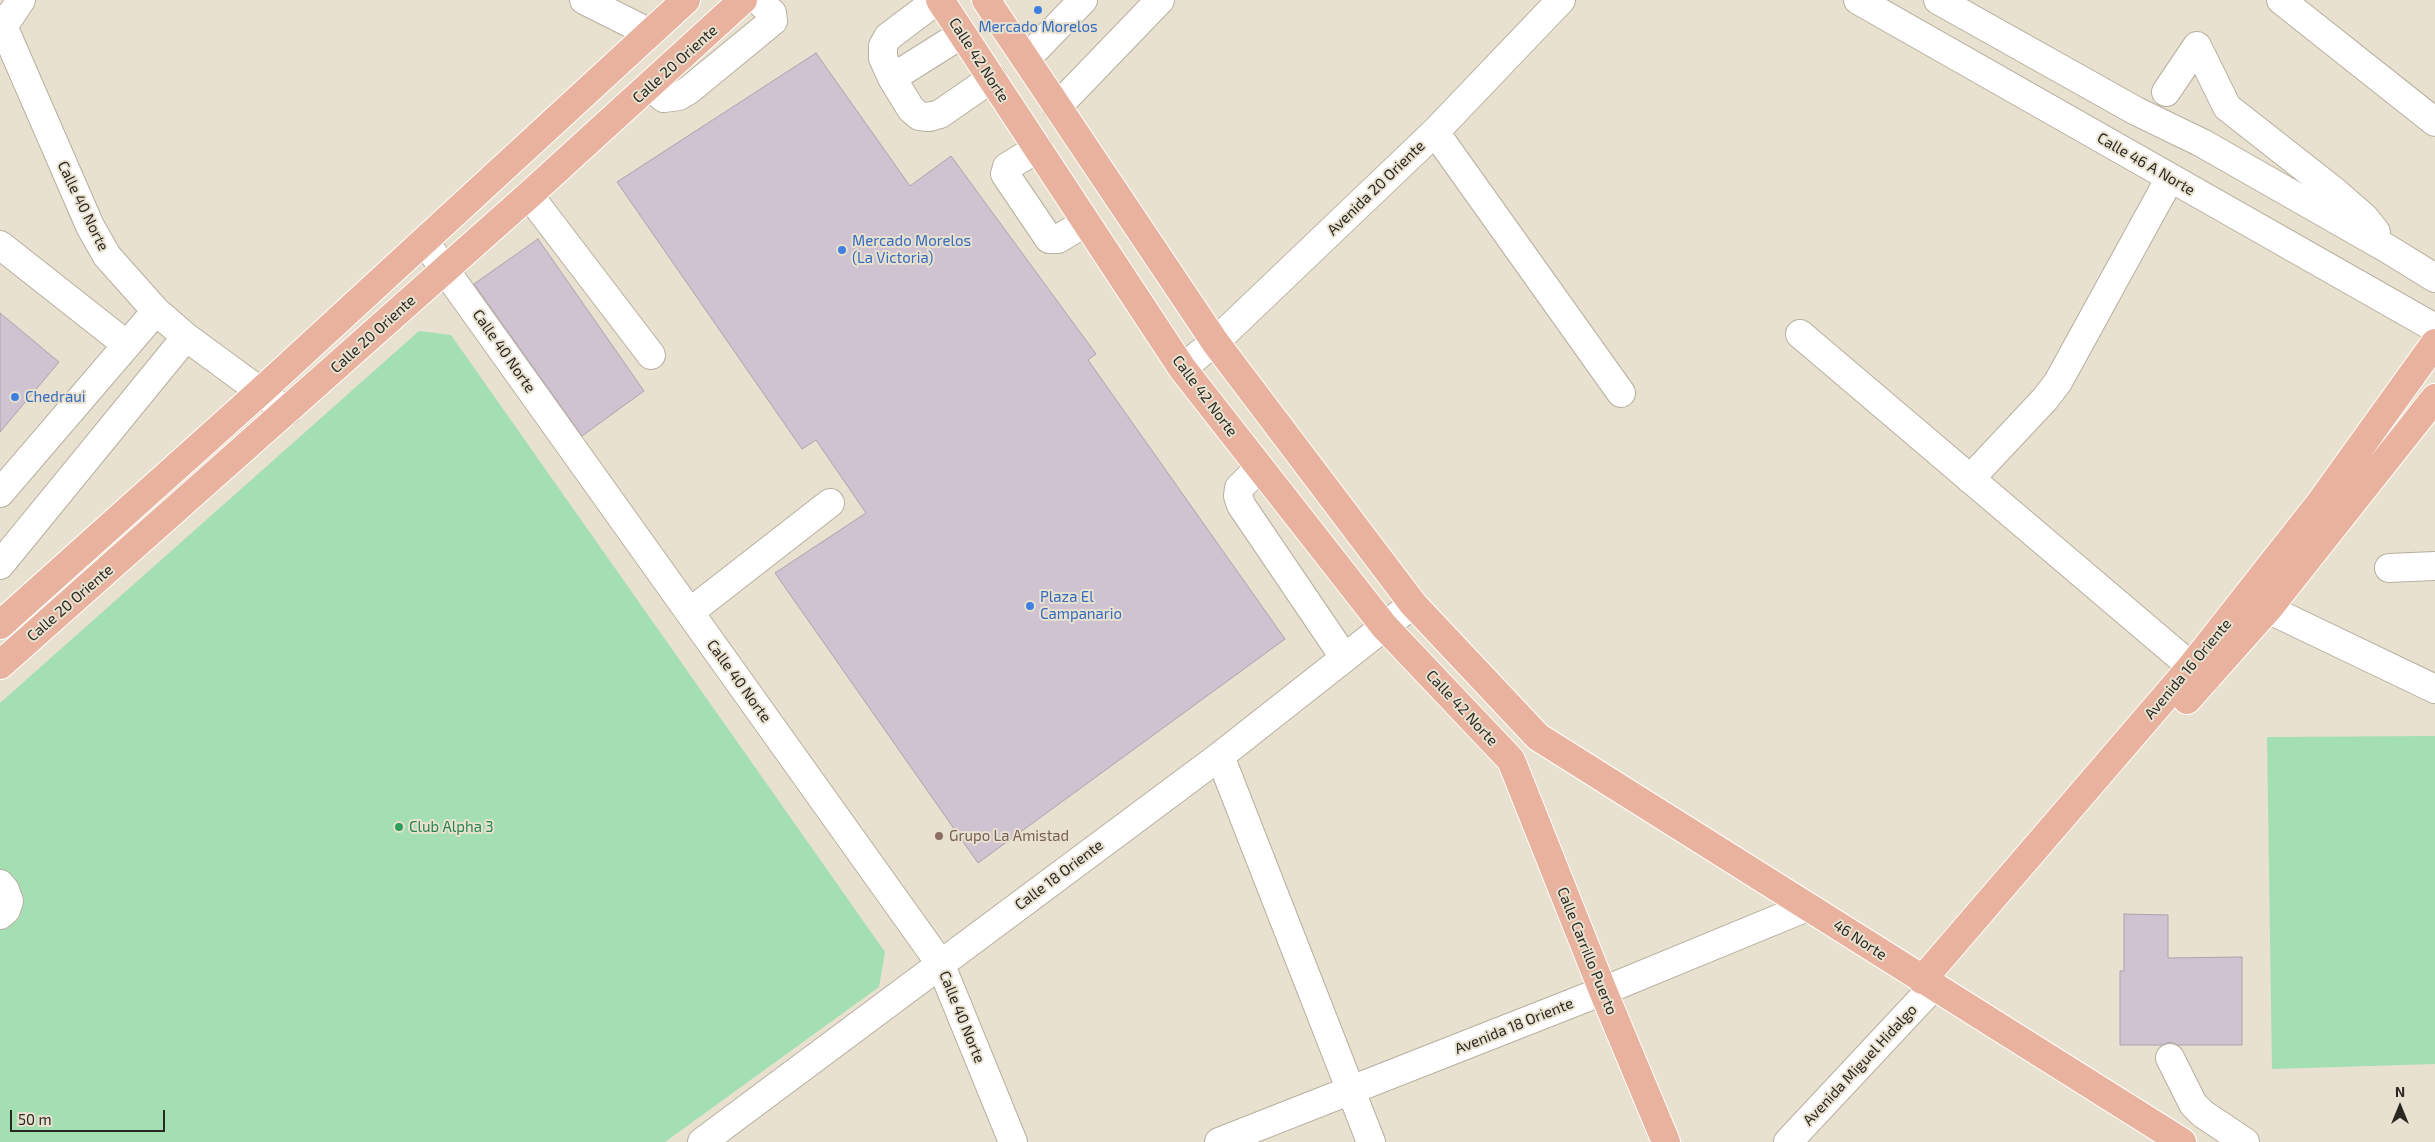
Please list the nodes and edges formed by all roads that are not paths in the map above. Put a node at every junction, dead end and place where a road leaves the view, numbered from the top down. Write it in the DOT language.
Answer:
graph roads {
  1 [pos="21,0"];
  2 [pos="584,0"];
  3 [pos="686,0"];
  4 [pos="743,0"];
  5 [pos="758,0"];
  6 [pos="938,0"];
  7 [pos="986,0"];
  8 [pos="1083,0"];
  9 [pos="1160,0"];
  10 [pos="1561,0"];
  11 [pos="1858,0"];
  12 [pos="1938,0"];
  13 [pos="2281,0"];
  14 [pos="2,23"];
  15 [pos="650,33"];
  16 [pos="962,34"];
  17 [pos="1026,59"];
  18 [pos="892,78"];
  19 [pos="992,78"];
  20 [pos="650,86"];
  21 [pos="2166,92"];
  22 [pos="1057,107"];
  23 [pos="2227,107"];
  24 [pos="2433,115"];
  25 [pos="1435,132"];
  26 [pos="2202,143"];
  27 [pos="1038,148"];
  28 [pos="2170,178"];
  29 [pos="529,195"];
  30 [pos="1086,222"];
  31 [pos="425,242"];
  32 [pos="0,244"];
  33 [pos="2388,249"];
  34 [pos="445,270"];
  35 [pos="2435,278"];
  36 [pos="156,311"];
  37 [pos="2435,328"];
  38 [pos="1800,334"];
  39 [pos="186,337"];
  40 [pos="1215,342"];
  41 [pos="2435,343"];
  42 [pos="127,345"];
  43 [pos="651,355"];
  44 [pos="1182,368"];
  45 [pos="260,392"];
  46 [pos="1621,393"];
  47 [pos="2435,398"];
  48 [pos="287,411"];
  49 [pos="1259,468"];
  50 [pos="1970,479"];
  51 [pos="0,493"];
  52 [pos="830,503"];
  53 [pos="0,564"];
  54 [pos="2435,566"];
  55 [pos="2389,568"];
  56 [pos="1413,604"];
  57 [pos="2268,609"];
  58 [pos="690,612"];
  59 [pos="0,625"];
  60 [pos="1384,626"];
  61 [pos="1344,656"];
  62 [pos="0,665"];
  63 [pos="2198,673"];
  64 [pos="2435,688"];
  65 [pos="1538,737"];
  66 [pos="1220,756"];
  67 [pos="1511,760"];
  68 [pos="0,884"];
  69 [pos="1807,907"];
  70 [pos="0,916"];
  71 [pos="940,963"];
  72 [pos="1927,984"];
  73 [pos="1603,991"];
  74 [pos="2170,1058"];
  75 [pos="1351,1090"];
  76 [pos="702,1142"];
  77 [pos="1013,1142"];
  78 [pos="1219,1142"];
  79 [pos="1371,1142"];
  80 [pos="1666,1142"];
  81 [pos="1788,1142"];
  82 [pos="2182,1142"];
  83 [pos="2246,1142"];
  1 -- 14 [label="street"];
  2 -- 15 [label="street"];
  3 -- 15 [label="main road, Calle 20 Oriente"];
  4 -- 20 [label="main road, Calle 20 Oriente"];
  5 -- 20 [label="street"];
  6 -- 16 [label="main road, Calle 42 Norte"];
  6 -- 18 [label="street"];
  7 -- 17 [label="main road"];
  8 -- 17 [label="street"];
  9 -- 22 [label="street"];
  10 -- 25 [label="street, Avenida 20 Oriente"];
  11 -- 28 [label="street, Calle 46 A Norte"];
  12 -- 26 [label="street"];
  13 -- 24 [label="street"];
  14 -- 36 [label="street, Calle 40 Norte"];
  15 -- 31 [label="main road, Calle 20 Oriente"];
  16 -- 18 [label="street"];
  16 -- 19 [label="main road, Calle 42 Norte"];
  17 -- 22 [label="main road"];
  18 -- 19 [label="street"];
  19 -- 27 [label="main road, Calle 42 Norte"];
  20 -- 29 [label="main road, Calle 20 Oriente"];
  21 -- 23 [label="street"];
  22 -- 40 [label="main road"];
  23 -- 26 [label="street"];
  23 -- 33 [label="street"];
  25 -- 40 [label="street, Avenida 20 Oriente"];
  25 -- 46 [label="street"];
  26 -- 33 [label="street"];
  27 -- 30 [label="main road, Calle 42 Norte"];
  27 -- 30 [label="street"];
  28 -- 37 [label="street, Calle 46 A Norte"];
  28 -- 50 [label="street"];
  29 -- 34 [label="main road, Calle 20 Oriente"];
  29 -- 43 [label="street"];
  30 -- 44 [label="main road, Calle 42 Norte"];
  31 -- 34 [label="street, Calle 40 Norte"];
  31 -- 45 [label="main road, Calle 20 Oriente"];
  32 -- 42 [label="street"];
  33 -- 35 [label="street"];
  34 -- 48 [label="main road, Calle 20 Oriente"];
  34 -- 58 [label="street, Calle 40 Norte"];
  36 -- 39 [label="street, Calle 40 Norte"];
  36 -- 42 [label="street"];
  38 -- 50 [label="street"];
  39 -- 45 [label="street, Calle 40 Norte"];
  39 -- 53 [label="street"];
  40 -- 44 [label="street, Avenida 20 Oriente"];
  40 -- 56 [label="main road"];
  41 -- 63 [label="main road, Avenida 16 Oriente"];
  42 -- 51 [label="street"];
  44 -- 49 [label="main road, Calle 42 Norte"];
  45 -- 48 [label="street, Calle 40 Norte"];
  45 -- 59 [label="main road, Calle 20 Oriente"];
  47 -- 57 [label="main road, Avenida 16 Oriente"];
  48 -- 62 [label="main road, Calle 20 Oriente"];
  49 -- 60 [label="main road, Calle 42 Norte"];
  49 -- 61 [label="street"];
  50 -- 63 [label="street"];
  52 -- 58 [label="street"];
  54 -- 55 [label="street"];
  56 -- 60 [label="street, Calle 18 Oriente"];
  56 -- 65 [label="main road"];
  57 -- 63 [label="main road, Avenida 16 Oriente"];
  57 -- 64 [label="street"];
  58 -- 71 [label="street, Calle 40 Norte"];
  60 -- 61 [label="street, Calle 18 Oriente"];
  60 -- 67 [label="main road, Calle 42 Norte"];
  61 -- 66 [label="street, Calle 18 Oriente"];
  63 -- 72 [label="main road, Avenida 16 Oriente"];
  65 -- 67 [label="main road"];
  65 -- 69 [label="main road, 46 Norte"];
  66 -- 71 [label="street, Calle 18 Oriente"];
  66 -- 75 [label="street"];
  67 -- 73 [label="main road, Calle Carrillo Puerto"];
  68 -- 70 [label="street"];
  69 -- 72 [label="main road, 46 Norte"];
  69 -- 73 [label="street, Avenida 18 Oriente"];
  71 -- 76 [label="street, Calle 18 Oriente"];
  71 -- 77 [label="street, Calle 40 Norte"];
  72 -- 81 [label="street, Avenida Miguel Hidalgo"];
  72 -- 82 [label="main road, 46 Norte"];
  73 -- 75 [label="street, Avenida 18 Oriente"];
  73 -- 80 [label="main road, Calle Carrillo Puerto"];
  74 -- 83 [label="street"];
  75 -- 78 [label="street, Avenida 18 Oriente"];
  75 -- 79 [label="street"];
}
